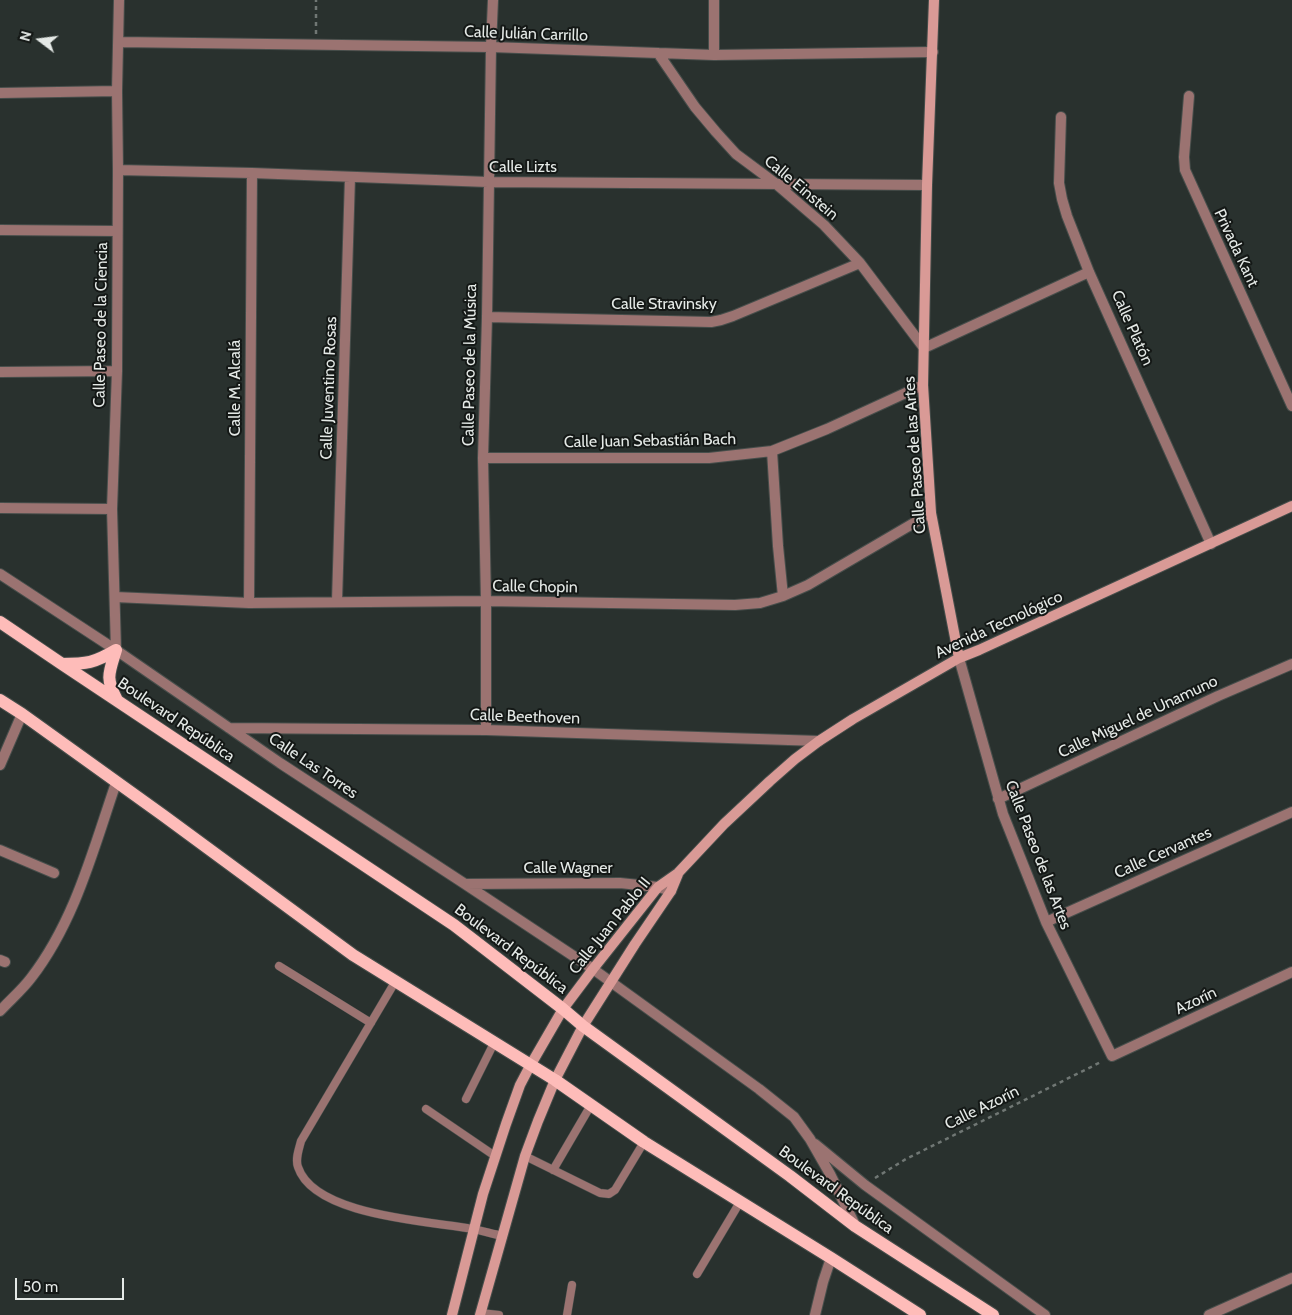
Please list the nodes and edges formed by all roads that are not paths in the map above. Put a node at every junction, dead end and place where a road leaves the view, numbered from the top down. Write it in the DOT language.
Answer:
graph roads {
  1 [pos="120,0"];
  2 [pos="493,0"];
  3 [pos="714,0"];
  4 [pos="934,0"];
  5 [pos="119,42"];
  6 [pos="491,47"];
  7 [pos="933,52"];
  8 [pos="658,53"];
  9 [pos="714,54"];
  10 [pos="117,91"];
  11 [pos="0,92"];
  12 [pos="1188,96"];
  13 [pos="1061,117"];
  14 [pos="118,170"];
  15 [pos="252,173"];
  16 [pos="350,177"];
  17 [pos="488,182"];
  18 [pos="776,183"];
  19 [pos="927,185"];
  20 [pos="0,230"];
  21 [pos="117,231"];
  22 [pos="860,263"];
  23 [pos="1089,272"];
  24 [pos="487,317"];
  25 [pos="924,348"];
  26 [pos="117,371"];
  27 [pos="0,372"];
  28 [pos="923,385"];
  29 [pos="1292,406"];
  30 [pos="772,451"];
  31 [pos="483,458"];
  32 [pos="1292,506"];
  33 [pos="0,508"];
  34 [pos="112,509"];
  35 [pos="931,513"];
  36 [pos="1211,544"];
  37 [pos="0,574"];
  38 [pos="783,596"];
  39 [pos="115,597"];
  40 [pos="337,601"];
  41 [pos="486,601"];
  42 [pos="249,602"];
  43 [pos="0,622"];
  44 [pos="116,650"];
  45 [pos="959,658"];
  46 [pos="62,664"];
  47 [pos="1292,664"];
  48 [pos="0,700"];
  49 [pos="117,700"];
  50 [pos="22,714"];
  51 [pos="229,728"];
  52 [pos="486,730"];
  53 [pos="819,741"];
  54 [pos="0,765"];
  55 [pos="116,783"];
  56 [pos="998,799"];
  57 [pos="1292,812"];
  58 [pos="0,850"];
  59 [pos="54,873"];
  60 [pos="678,874"];
  61 [pos="465,884"];
  62 [pos="658,887"];
  63 [pos="671,891"];
  64 [pos="1046,922"];
  65 [pos="279,966"];
  66 [pos="593,969"];
  67 [pos="1292,972"];
  68 [pos="395,982"];
  69 [pos="611,982"];
  70 [pos="563,1009"];
  71 [pos="0,1011"];
  72 [pos="371,1023"];
  73 [pos="582,1026"];
  74 [pos="494,1043"];
  75 [pos="1112,1056"];
  76 [pos="530,1066"];
  77 [pos="555,1080"];
  78 [pos="466,1099"];
  79 [pos="591,1105"];
  80 [pos="426,1109"];
  81 [pos="810,1139"];
  82 [pos="644,1142"];
  83 [pos="495,1156"];
  84 [pos="525,1156"];
  85 [pos="553,1170"];
  86 [pos="740,1202"];
  87 [pos="855,1226"];
  88 [pos="473,1229"];
  89 [pos="503,1236"];
  90 [pos="831,1258"];
  91 [pos="697,1274"];
  92 [pos="1292,1278"];
  93 [pos="572,1285"];
  94 [pos="915,1313"];
  95 [pos="481,1314"];
  96 [pos="452,1315"];
  97 [pos="499,1315"];
  98 [pos="567,1315"];
  99 [pos="815,1315"];
  100 [pos="993,1315"];
  101 [pos="1045,1315"];
  102 [pos="1209,1315"];
  1 -- 5 [label="street, Calle Paseo de la Ciencia"];
  2 -- 6 [label="street, Calle Paseo de la Música"];
  3 -- 9 [label="street"];
  4 -- 7 [label="main road, Calle Paseo de las Artes"];
  5 -- 6 [label="street, Calle Julián Carrillo"];
  5 -- 10 [label="street, Calle Paseo de la Ciencia"];
  6 -- 8 [label="street, Calle Julián Carrillo"];
  6 -- 17 [label="street, Calle Paseo de la Música"];
  7 -- 9 [label="street, Calle Julián Carrillo"];
  7 -- 19 [label="main road, Calle Paseo de las Artes"];
  8 -- 9 [label="street, Calle Julián Carrillo"];
  8 -- 18 [label="street, Calle Einstein"];
  10 -- 11 [label="street"];
  10 -- 14 [label="street, Calle Paseo de la Ciencia"];
  12 -- 29 [label="street, Privada Kant"];
  13 -- 23 [label="street, Calle Platón"];
  14 -- 15 [label="street, Calle Lizts"];
  14 -- 21 [label="street, Calle Paseo de la Ciencia"];
  15 -- 16 [label="street, Calle Lizts"];
  15 -- 42 [label="street, Calle M. Alcalá"];
  16 -- 17 [label="street, Calle Lizts"];
  16 -- 40 [label="street, Calle Juventino Rosas"];
  17 -- 18 [label="street, Calle Lizts"];
  17 -- 24 [label="street, Calle Paseo de la Música"];
  18 -- 19 [label="street, Calle Lizts"];
  18 -- 22 [label="street, Calle Einstein"];
  19 -- 25 [label="main road, Calle Paseo de las Artes"];
  20 -- 21 [label="street"];
  21 -- 26 [label="street, Calle Paseo de la Ciencia"];
  22 -- 24 [label="street, Calle Stravinsky"];
  22 -- 25 [label="street, Calle Einstein"];
  23 -- 25 [label="street"];
  23 -- 36 [label="street, Calle Platón"];
  24 -- 31 [label="street, Calle Paseo de la Música"];
  25 -- 28 [label="main road, Calle Paseo de las Artes"];
  26 -- 27 [label="street"];
  26 -- 34 [label="street, Calle Paseo de la Ciencia"];
  28 -- 30 [label="street, Calle Juan Sebastián Bach"];
  28 -- 35 [label="main road, Calle Paseo de las Artes"];
  30 -- 31 [label="street, Calle Juan Sebastián Bach"];
  30 -- 38 [label="street"];
  31 -- 41 [label="street, Calle Paseo de la Música"];
  32 -- 36 [label="main road, Avenida Tecnológico"];
  33 -- 34 [label="street"];
  34 -- 39 [label="street, Calle Paseo de la Ciencia"];
  35 -- 38 [label="street, Calle Chopin"];
  35 -- 45 [label="main road, Calle Paseo de las Artes"];
  36 -- 45 [label="main road, Avenida Tecnológico"];
  37 -- 44 [label="street, Calle Las Torres"];
  38 -- 41 [label="street, Calle Chopin"];
  39 -- 42 [label="street, Calle Chopin"];
  39 -- 44 [label="street, Calle Paseo de la Ciencia"];
  40 -- 41 [label="street, Calle Chopin"];
  40 -- 42 [label="street, Calle Chopin"];
  41 -- 52 [label="street, Calle Paseo de la Música"];
  43 -- 46 [label="main road, Boulevard República"];
  44 -- 46 [label="main road"];
  44 -- 49 [label="main road"];
  44 -- 51 [label="street, Calle Las Torres"];
  45 -- 53 [label="main road, Avenida Tecnológico"];
  45 -- 56 [label="street, Calle Paseo de las Artes"];
  46 -- 49 [label="main road, Boulevard República"];
  47 -- 56 [label="street, Calle Miguel de Unamuno"];
  48 -- 50 [label="main road"];
  49 -- 70 [label="main road, Boulevard República"];
  50 -- 54 [label="street"];
  50 -- 55 [label="main road"];
  51 -- 52 [label="street, Calle Beethoven"];
  51 -- 61 [label="street, Calle Las Torres"];
  52 -- 53 [label="street, Calle Beethoven"];
  53 -- 60 [label="main road, Avenida Tecnológico"];
  55 -- 68 [label="main road"];
  55 -- 71 [label="street"];
  56 -- 64 [label="street, Calle Paseo de las Artes"];
  57 -- 64 [label="street, Calle Cervantes"];
  58 -- 59 [label="street"];
  60 -- 62 [label="main road, Calle Juan Pablo II"];
  60 -- 63 [label="main road, Calle Juan Pablo II"];
  61 -- 62 [label="street, Calle Wagner"];
  61 -- 66 [label="street, Calle Las Torres"];
  62 -- 63 [label="street, Calle Wagner"];
  62 -- 66 [label="main road, Calle Juan Pablo II"];
  63 -- 69 [label="main road, Calle Juan Pablo II"];
  64 -- 75 [label="street, Calle Paseo de las Artes"];
  65 -- 72 [label="lane"];
  66 -- 69 [label="street, Calle Las Torres"];
  66 -- 70 [label="main road, Calle Juan Pablo II"];
  67 -- 75 [label="street, Azorín"];
  68 -- 72 [label="lane"];
  68 -- 74 [label="main road"];
  69 -- 73 [label="main road, Calle Juan Pablo II"];
  69 -- 81 [label="street, Calle Las Torres"];
  70 -- 73 [label="main road, Boulevard República"];
  70 -- 76 [label="main road, Calle Juan Pablo II"];
  72 -- 88 [label="lane"];
  73 -- 77 [label="main road, Calle Juan Pablo II"];
  73 -- 87 [label="main road, Boulevard República"];
  74 -- 76 [label="main road"];
  74 -- 78 [label="lane"];
  76 -- 77 [label="main road"];
  76 -- 83 [label="main road, Calle Juan Pablo II"];
  77 -- 79 [label="main road"];
  77 -- 84 [label="main road, Calle Juan Pablo II"];
  79 -- 82 [label="main road"];
  79 -- 85 [label="lane"];
  80 -- 83 [label="lane"];
  81 -- 87 [label="street"];
  81 -- 101 [label="street"];
  82 -- 85 [label="lane"];
  82 -- 86 [label="main road"];
  83 -- 88 [label="main road, Calle Juan Pablo II"];
  84 -- 85 [label="lane"];
  84 -- 89 [label="main road, Calle Juan Pablo II"];
  86 -- 90 [label="main road"];
  86 -- 91 [label="lane"];
  87 -- 100 [label="main road, Boulevard República"];
  88 -- 89 [label="lane"];
  88 -- 96 [label="main road, Calle Juan Pablo II"];
  89 -- 95 [label="main road, Calle Juan Pablo II"];
  90 -- 94 [label="main road"];
  90 -- 99 [label="street"];
  92 -- 102 [label="street"];
  93 -- 98 [label="lane"];
  95 -- 97 [label="lane"];
}
